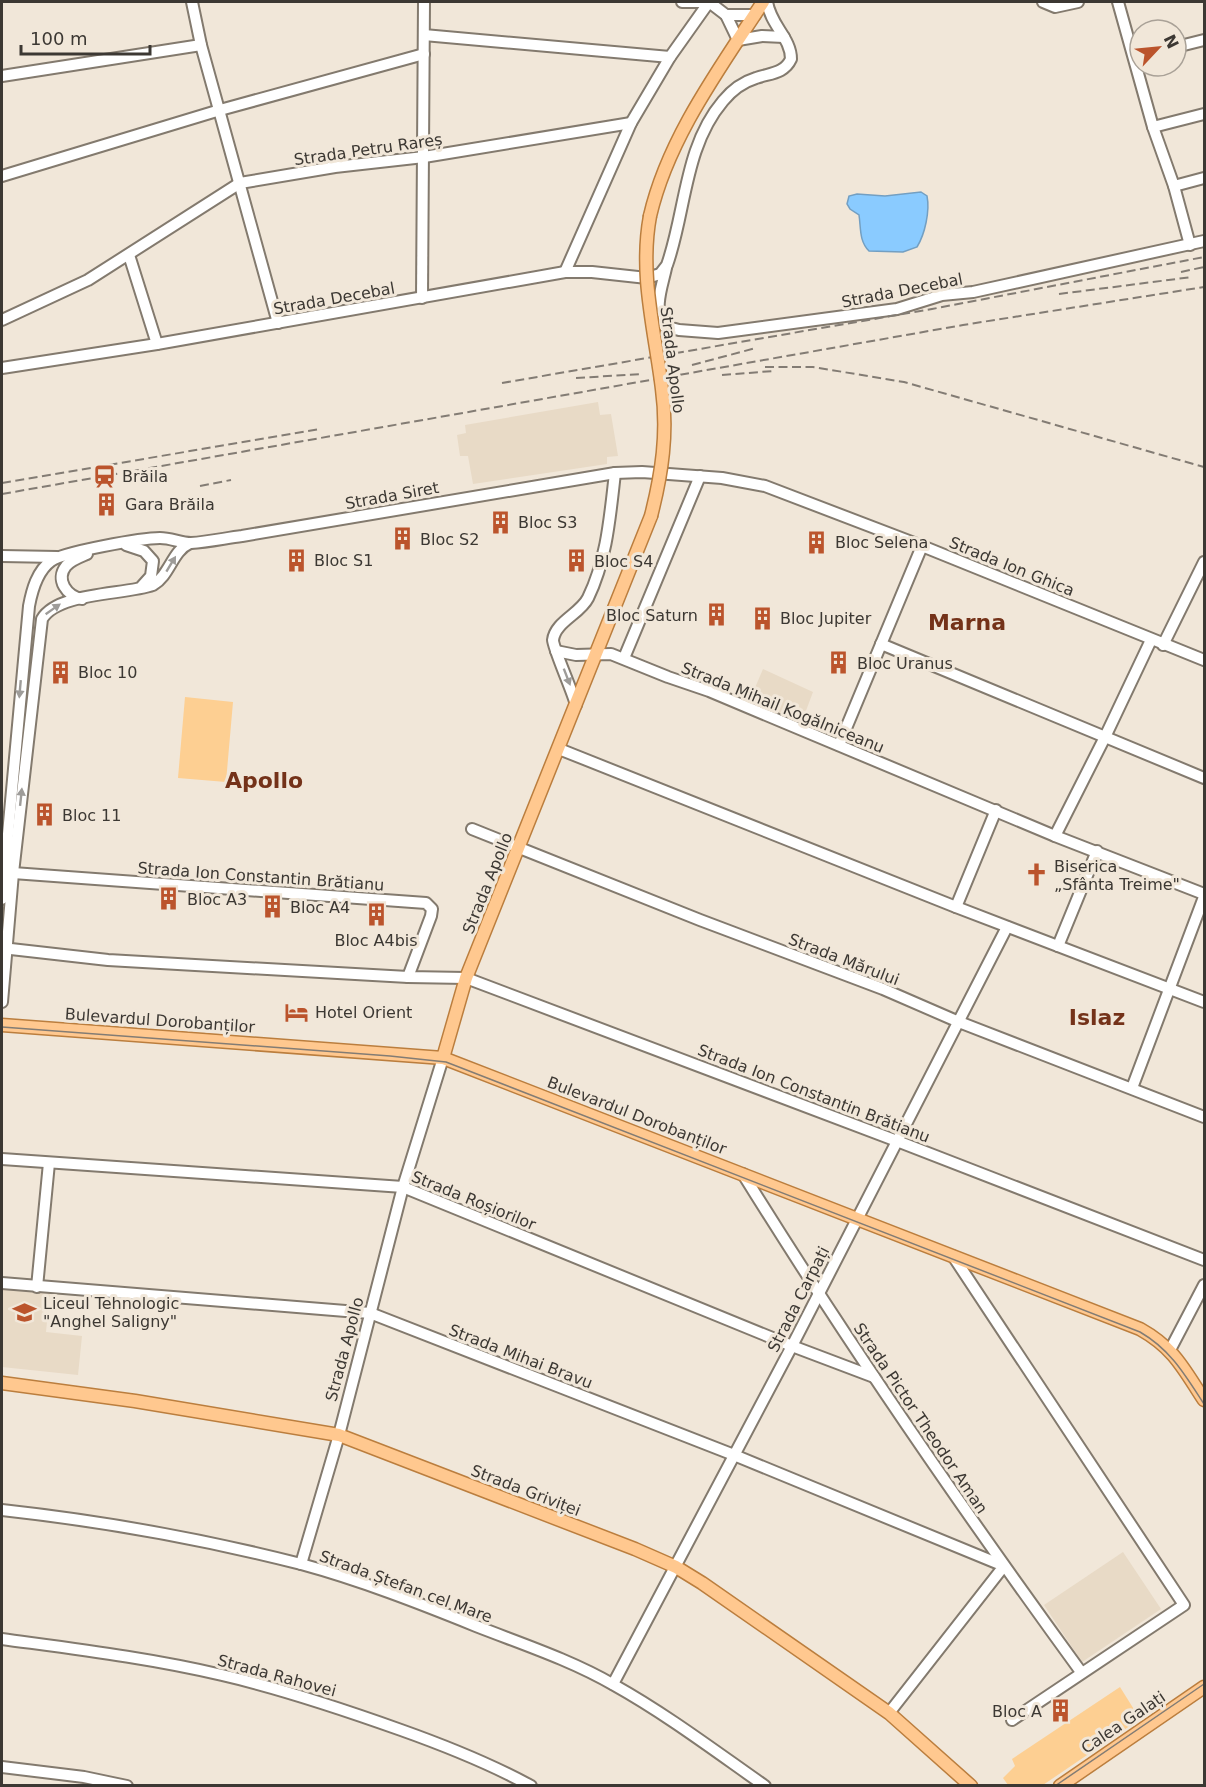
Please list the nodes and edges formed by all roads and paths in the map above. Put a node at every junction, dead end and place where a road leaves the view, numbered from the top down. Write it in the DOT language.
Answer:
graph roads {
  1 [pos="192,2"];
  2 [pos="424,2"];
  3 [pos="682,2"];
  4 [pos="709,2"];
  5 [pos="765,2"];
  6 [pos="1042,2"];
  7 [pos="1078,2"];
  8 [pos="1118,2"];
  9 [pos="726,15"];
  10 [pos="754,15"];
  11 [pos="1128,30"];
  12 [pos="424,35"];
  13 [pos="784,37"];
  14 [pos="738,40"];
  15 [pos="1204,40"];
  16 [pos="1188,44"];
  17 [pos="201,45"];
  18 [pos="424,54"];
  19 [pos="670,57"];
  20 [pos="2,76"];
  21 [pos="1142,78"];
  22 [pos="220,110"];
  23 [pos="1204,114"];
  24 [pos="631,123"];
  25 [pos="1153,127"];
  26 [pos="424,157"];
  27 [pos="2,176"];
  28 [pos="1204,178"];
  29 [pos="240,183"];
  30 [pos="1174,186"];
  31 [pos="1204,242"];
  32 [pos="1190,245"];
  33 [pos="129,255"];
  34 [pos="667,265"];
  35 [pos="565,272"];
  36 [pos="422,298"];
  37 [pos="2,320"];
  38 [pos="278,322"];
  39 [pos="157,344"];
  40 [pos="2,365"];
  41 [pos="615,473"];
  42 [pos="667,474"];
  43 [pos="700,476"];
  44 [pos="190,543"];
  45 [pos="122,544"];
  46 [pos="922,546"];
  47 [pos="98,548"];
  48 [pos="2,556"];
  49 [pos="57,557"];
  50 [pos="1203,569"];
  51 [pos="139,588"];
  52 [pos="82,599"];
  53 [pos="1151,640"];
  54 [pos="881,644"];
  55 [pos="1163,645"];
  56 [pos="556,651"];
  57 [pos="596,654"];
  58 [pos="624,658"];
  59 [pos="1204,660"];
  60 [pos="576,705"];
  61 [pos="1105,738"];
  62 [pos="839,745"];
  63 [pos="559,749"];
  64 [pos="1204,778"];
  65 [pos="996,810"];
  66 [pos="472,829"];
  67 [pos="1055,836"];
  68 [pos="518,848"];
  69 [pos="1097,851"];
  70 [pos="13,873"];
  71 [pos="1204,895"];
  72 [pos="2,899"];
  73 [pos="956,907"];
  74 [pos="1007,927"];
  75 [pos="1058,946"];
  76 [pos="4,948"];
  77 [pos="408,977"];
  78 [pos="466,978"];
  79 [pos="1169,988"];
  80 [pos="2,1002"];
  81 [pos="1204,1002"];
  82 [pos="959,1022"];
  83 [pos="2,1025"];
  84 [pos="443,1058"];
  85 [pos="1132,1088"];
  86 [pos="1204,1118"];
  87 [pos="897,1141"];
  88 [pos="2,1159"];
  89 [pos="49,1163"];
  90 [pos="743,1174"];
  91 [pos="403,1187"];
  92 [pos="856,1219"];
  93 [pos="953,1256"];
  94 [pos="1204,1260"];
  95 [pos="2,1282"];
  96 [pos="1204,1285"];
  97 [pos="37,1287"];
  98 [pos="819,1293"];
  99 [pos="370,1313"];
  100 [pos="792,1346"];
  101 [pos="1170,1350"];
  102 [pos="874,1377"];
  103 [pos="2,1383"];
  104 [pos="1204,1400"];
  105 [pos="339,1435"];
  106 [pos="734,1455"];
  107 [pos="2,1510"];
  108 [pos="301,1564"];
  109 [pos="1004,1566"];
  110 [pos="676,1567"];
  111 [pos="2,1639"];
  112 [pos="1082,1672"];
  113 [pos="614,1684"];
  114 [pos="1204,1687"];
  115 [pos="889,1713"];
  116 [pos="1012,1720"];
  117 [pos="2,1767"];
  118 [pos="127,1785"];
  119 [pos="531,1785"];
  120 [pos="765,1785"];
  121 [pos="971,1785"];
  122 [pos="1060,1785"];
  1 -- 17 [label="street"];
  2 -- 12 [label="street"];
  3 -- 4 [label="street"];
  4 -- 9 [label="street"];
  4 -- 19 [label="street"];
  5 -- 10 [label="main road, Strada Apollo"];
  5 -- 13 [label="street, Strada Decebal"];
  6 -- 7 [label="street"];
  8 -- 11 [label="street"];
  9 -- 10 [label="street"];
  9 -- 14 [label="street"];
  10 -- 14 [label="main road, Strada Apollo"];
  12 -- 18 [label="street"];
  12 -- 19 [label="street"];
  13 -- 14 [label="street"];
  13 -- 34 [label="street, Strada Decebal"];
  14 -- 57 [label="main road, Strada Apollo, bridge"];
  15 -- 16 [label="street"];
  17 -- 20 [label="street"];
  17 -- 22 [label="street"];
  18 -- 22 [label="street"];
  18 -- 26 [label="street"];
  19 -- 24 [label="street"];
  21 -- 25 [label="street"];
  22 -- 27 [label="street"];
  22 -- 29 [label="street"];
  23 -- 25 [label="street"];
  24 -- 26 [label="street, Strada Petru Rareș"];
  24 -- 35 [label="street"];
  25 -- 30 [label="street"];
  26 -- 29 [label="street, Strada Petru Rareș"];
  26 -- 36 [label="street"];
  28 -- 30 [label="street"];
  29 -- 33 [label="street, Strada Petru Rareș"];
  29 -- 38 [label="street"];
  30 -- 32 [label="street"];
  31 -- 32 [label="street, Strada Decebal"];
  32 -- 34 [label="street, Strada Decebal"];
  33 -- 37 [label="street, Strada Petru Rareș"];
  33 -- 39 [label="street"];
  34 -- 35 [label="street, Strada Decebal"];
  35 -- 36 [label="street, Strada Decebal"];
  36 -- 38 [label="street, Strada Decebal"];
  38 -- 39 [label="street, Strada Decebal"];
  39 -- 40 [label="street, Strada Decebal"];
  41 -- 42 [label="street, Strada Siret"];
  41 -- 44 [label="street, Strada Siret"];
  41 -- 56 [label="street"];
  42 -- 43 [label="street, Strada Ion Ghica"];
  43 -- 46 [label="street, Strada Ion Ghica"];
  43 -- 58 [label="street"];
  44 -- 45 [label="street, Strada Siret"];
  51 -- 44 [label="street, one-way"];
  45 -- 47 [label="street, Strada Siret"];
  45 -- 51 [label="street"];
  46 -- 53 [label="street, Strada Ion Ghica"];
  46 -- 54 [label="street"];
  47 -- 49 [label="street, Strada Siret"];
  47 -- 52 [label="street, Strada Siret"];
  48 -- 49 [label="street, Strada Siret"];
  49 -- 72 [label="street, one-way"];
  50 -- 55 [label="street"];
  51 -- 52 [label="street"];
  70 -- 52 [label="street, one-way"];
  53 -- 55 [label="street, Strada Ion Ghica"];
  53 -- 61 [label="street"];
  54 -- 61 [label="street"];
  54 -- 62 [label="street"];
  55 -- 59 [label="street, Strada Ion Ghica"];
  56 -- 57 [label="street, Strada Mihail Kogălniceanu"];
  56 -- 60 [label="street, one-way"];
  57 -- 58 [label="street, Strada Mihail Kogălniceanu"];
  57 -- 60 [label="main road, Strada Apollo"];
  58 -- 62 [label="street, Strada Mihail Kogălniceanu"];
  60 -- 63 [label="main road, Strada Apollo"];
  61 -- 64 [label="street"];
  61 -- 67 [label="street"];
  62 -- 65 [label="street, Strada Mihail Kogălniceanu"];
  63 -- 68 [label="main road, Strada Apollo"];
  63 -- 73 [label="street"];
  65 -- 67 [label="street, Strada Mihail Kogălniceanu"];
  65 -- 73 [label="street"];
  66 -- 68 [label="street, Strada Mărului"];
  67 -- 69 [label="street, Strada Mihail Kogălniceanu"];
  68 -- 78 [label="main road, Strada Apollo"];
  68 -- 82 [label="street, Strada Mărului"];
  69 -- 71 [label="street"];
  69 -- 75 [label="street"];
  70 -- 76 [label="street"];
  70 -- 77 [label="street, Strada Ion Constantin Brătianu"];
  71 -- 79 [label="street"];
  73 -- 74 [label="street"];
  74 -- 75 [label="street"];
  74 -- 82 [label="street, Strada Carpați"];
  75 -- 79 [label="street"];
  76 -- 77 [label="street, Strada Ion Constantin Brătianu"];
  76 -- 80 [label="street"];
  77 -- 78 [label="street, Strada Ion Constantin Brătianu"];
  78 -- 84 [label="main road, Strada Apollo"];
  78 -- 87 [label="street, Strada Ion Constantin Brătianu"];
  79 -- 81 [label="street"];
  79 -- 85 [label="street"];
  82 -- 85 [label="street, Strada Mărului"];
  82 -- 87 [label="street, Strada Carpați"];
  83 -- 84 [label="main road, Bulevardul Dorobanților"];
  84 -- 90 [label="main road, Bulevardul Dorobanților"];
  84 -- 91 [label="street, Strada Apollo"];
  85 -- 86 [label="street, Strada Mărului"];
  87 -- 92 [label="street, Strada Carpați"];
  87 -- 94 [label="street, Strada Ion Constantin Brătianu"];
  88 -- 89 [label="street, Strada Roșiorilor"];
  89 -- 91 [label="street, Strada Roșiorilor"];
  89 -- 97 [label="street"];
  90 -- 92 [label="main road, Bulevardul Dorobanților"];
  90 -- 98 [label="street, Strada Pictor Theodor Aman"];
  91 -- 99 [label="street, Strada Apollo"];
  91 -- 100 [label="street, Strada Roșiorilor"];
  92 -- 93 [label="main road, Bulevardul Dorobanților"];
  92 -- 98 [label="street, Strada Carpați"];
  93 -- 101 [label="main road, Bulevardul Dorobanților"];
  93 -- 112 [label="street"];
  95 -- 97 [label="street, Strada Mihai Bravu"];
  96 -- 101 [label="street"];
  97 -- 99 [label="street, Strada Mihai Bravu"];
  98 -- 100 [label="street, Strada Carpați"];
  98 -- 102 [label="street, Strada Pictor Theodor Aman"];
  99 -- 105 [label="street, Strada Apollo"];
  99 -- 106 [label="street, Strada Mihai Bravu"];
  100 -- 102 [label="street, Strada Roșiorilor"];
  100 -- 106 [label="street, Strada Carpați"];
  101 -- 104 [label="main road, Bulevardul Dorobanților"];
  102 -- 109 [label="street, Strada Pictor Theodor Aman"];
  103 -- 105 [label="main road, Strada Griviței"];
  105 -- 108 [label="street, Strada Apollo"];
  105 -- 110 [label="main road, Strada Griviței"];
  106 -- 109 [label="street, Strada Mihai Bravu"];
  106 -- 110 [label="street, Strada Carpați"];
  107 -- 108 [label="street, Strada Ștefan cel Mare"];
  108 -- 113 [label="street, Strada Ștefan cel Mare"];
  109 -- 112 [label="street, Strada Pictor Theodor Aman"];
  109 -- 115 [label="street"];
  110 -- 113 [label="street, Strada Carpați"];
  110 -- 115 [label="main road, Strada Griviței"];
  111 -- 119 [label="street, Strada Rahovei"];
  112 -- 116 [label="street"];
  113 -- 120 [label="street, Strada Ștefan cel Mare"];
  114 -- 122 [label="main road, Calea Galați"];
  115 -- 121 [label="main road, Strada Griviței"];
  117 -- 118 [label="street"];
}
